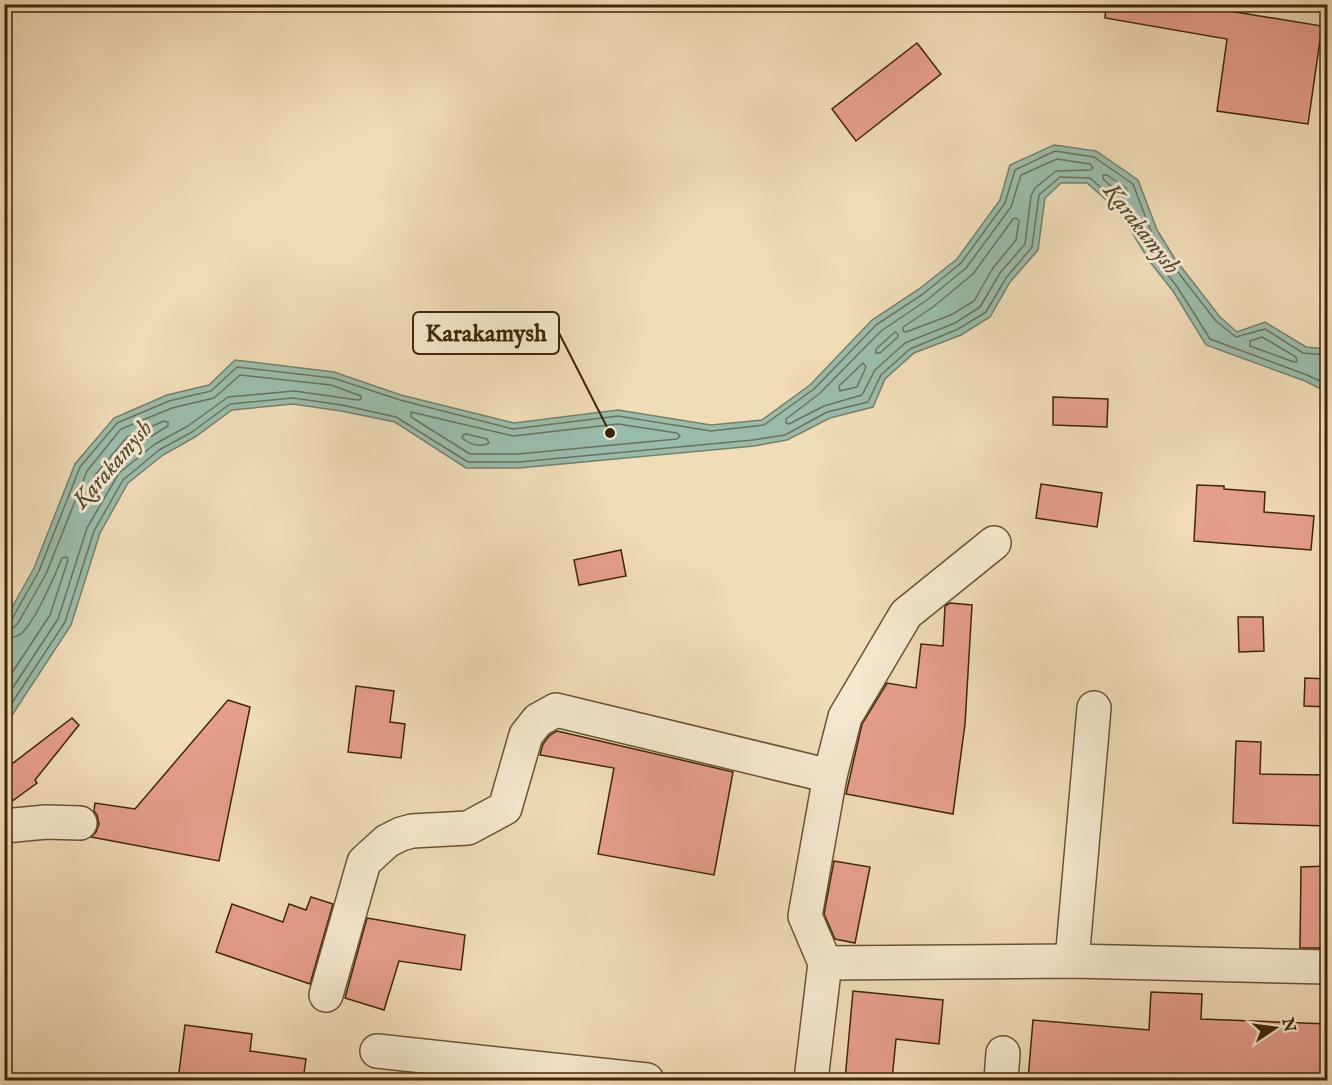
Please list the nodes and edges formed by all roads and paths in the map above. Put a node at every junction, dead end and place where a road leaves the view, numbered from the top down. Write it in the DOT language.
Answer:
graph roads {
  1 [pos="994,543"];
  2 [pos="1094,708"];
  3 [pos="830,776"];
  4 [pos="80,823"];
  5 [pos="4,826"];
  6 [pos="1072,961"];
  7 [pos="825,963"];
  8 [pos="1328,967"];
  9 [pos="326,995"];
  10 [pos="377,1051"];
  11 [pos="647,1080"];
  12 [pos="811,1080"];
  1 -- 3 [label="lane"];
  2 -- 6 [label="lane"];
  3 -- 7 [label="lane"];
  3 -- 9 [label="lane"];
  4 -- 5 [label="lane"];
  6 -- 7 [label="lane"];
  6 -- 8 [label="lane"];
  7 -- 12 [label="lane"];
  10 -- 11 [label="lane"];
}
